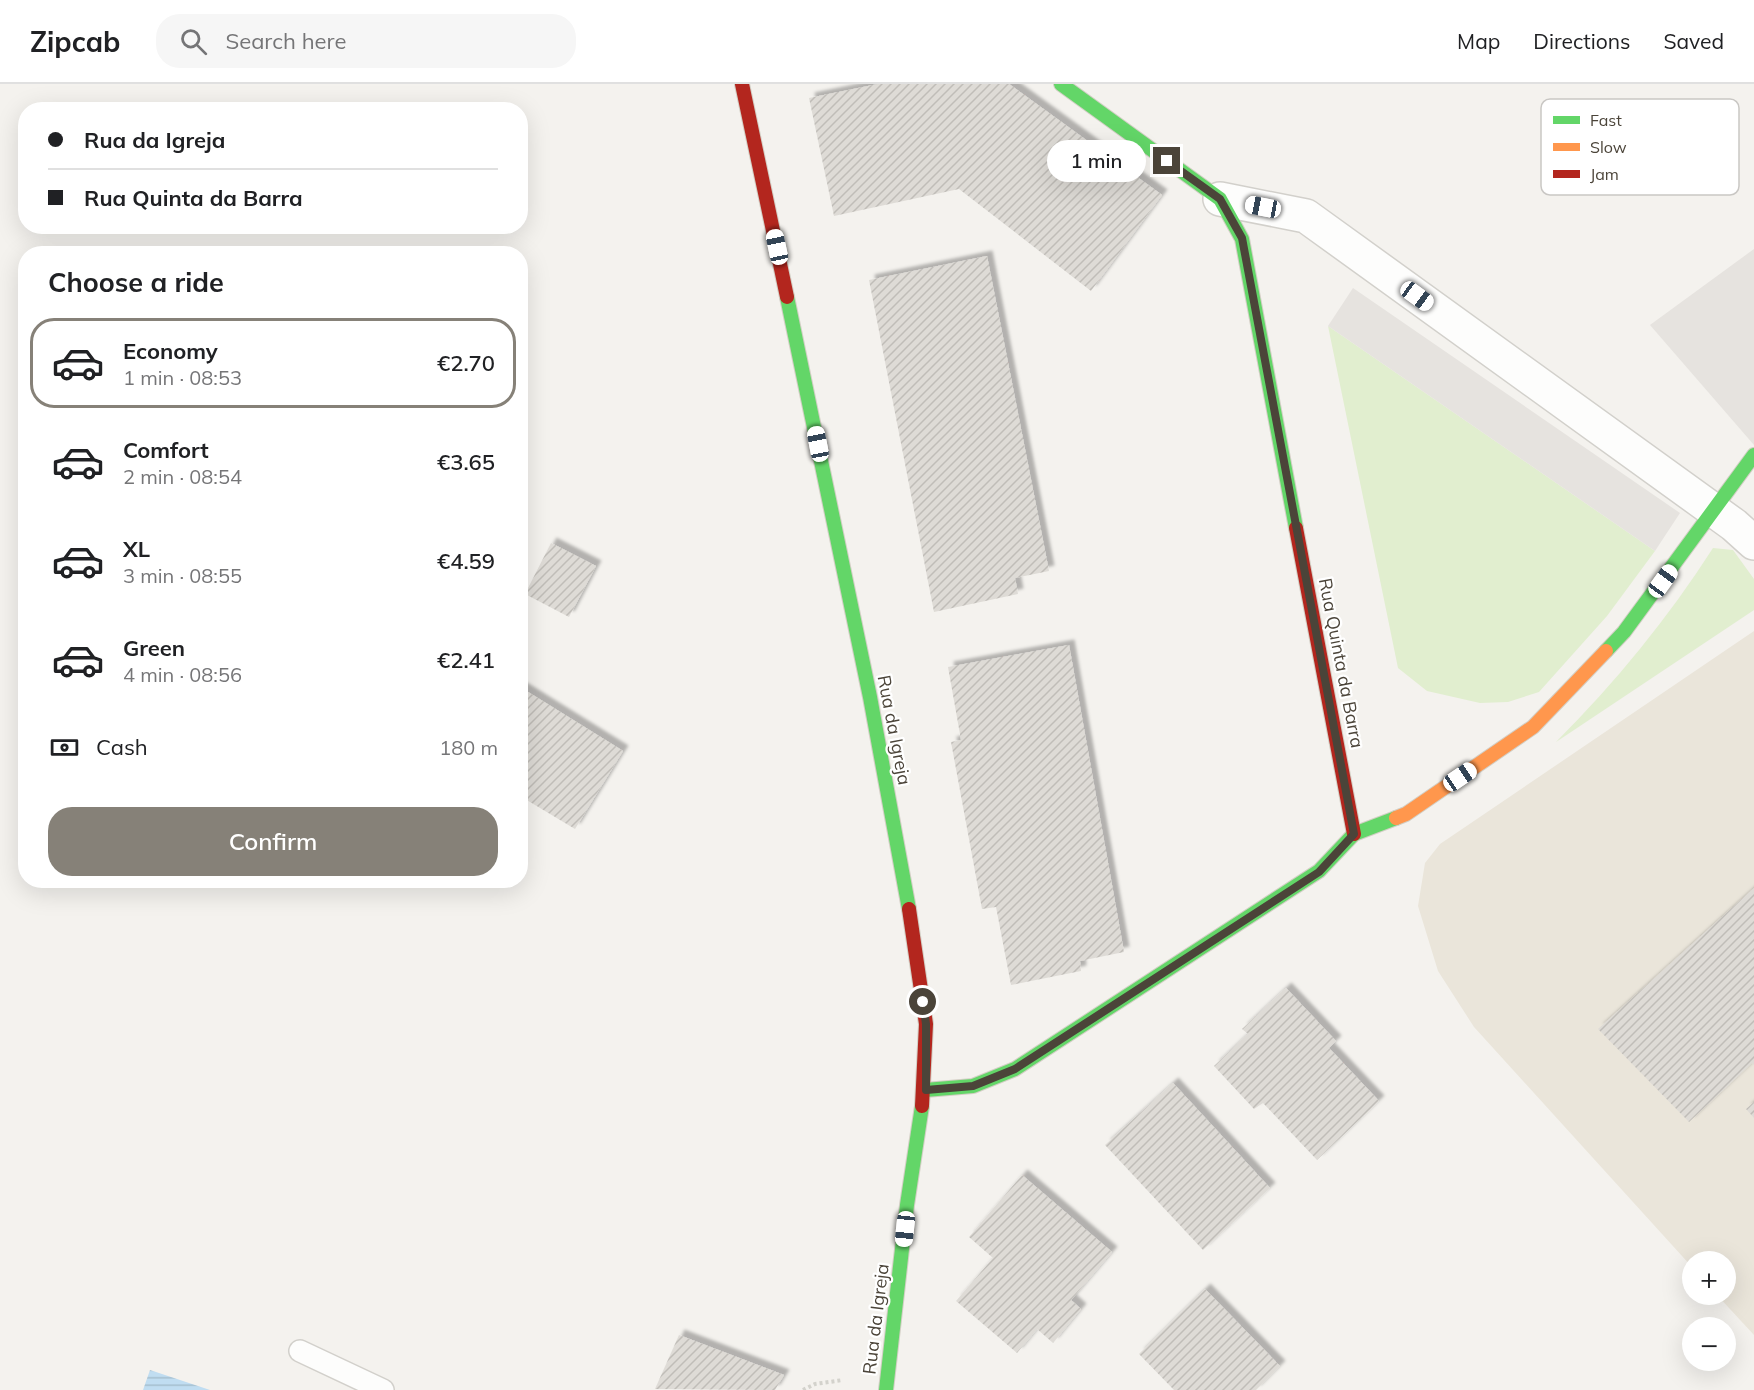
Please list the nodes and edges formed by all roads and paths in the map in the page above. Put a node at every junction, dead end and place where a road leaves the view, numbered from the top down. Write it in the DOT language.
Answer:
graph roads {
  1 [pos="742,84"];
  2 [pos="1061,84"];
  3 [pos="1220,199"];
  4 [pos="1754,455"];
  5 [pos="1714,512"];
  6 [pos="1754,543"];
  7 [pos="1354,834"];
  8 [pos="926,1090"];
  9 [pos="300,1351"];
  10 [pos="850,1379"];
  11 [pos="383,1390"];
  12 [pos="803,1390"];
  13 [pos="886,1390"];
  1 -- 8 [label="street, Rua da Igreja"];
  2 -- 3 [label="street, Rua Quinta da Barra"];
  3 -- 5 [label="street"];
  3 -- 7 [label="street, Rua Quinta da Barra"];
  4 -- 5 [label="street"];
  5 -- 6 [label="street"];
  5 -- 7 [label="street"];
  7 -- 8 [label="street"];
  8 -- 13 [label="street, Rua da Igreja"];
  9 -- 11 [label="lane"];
  10 -- 12 [label="path"];
}
